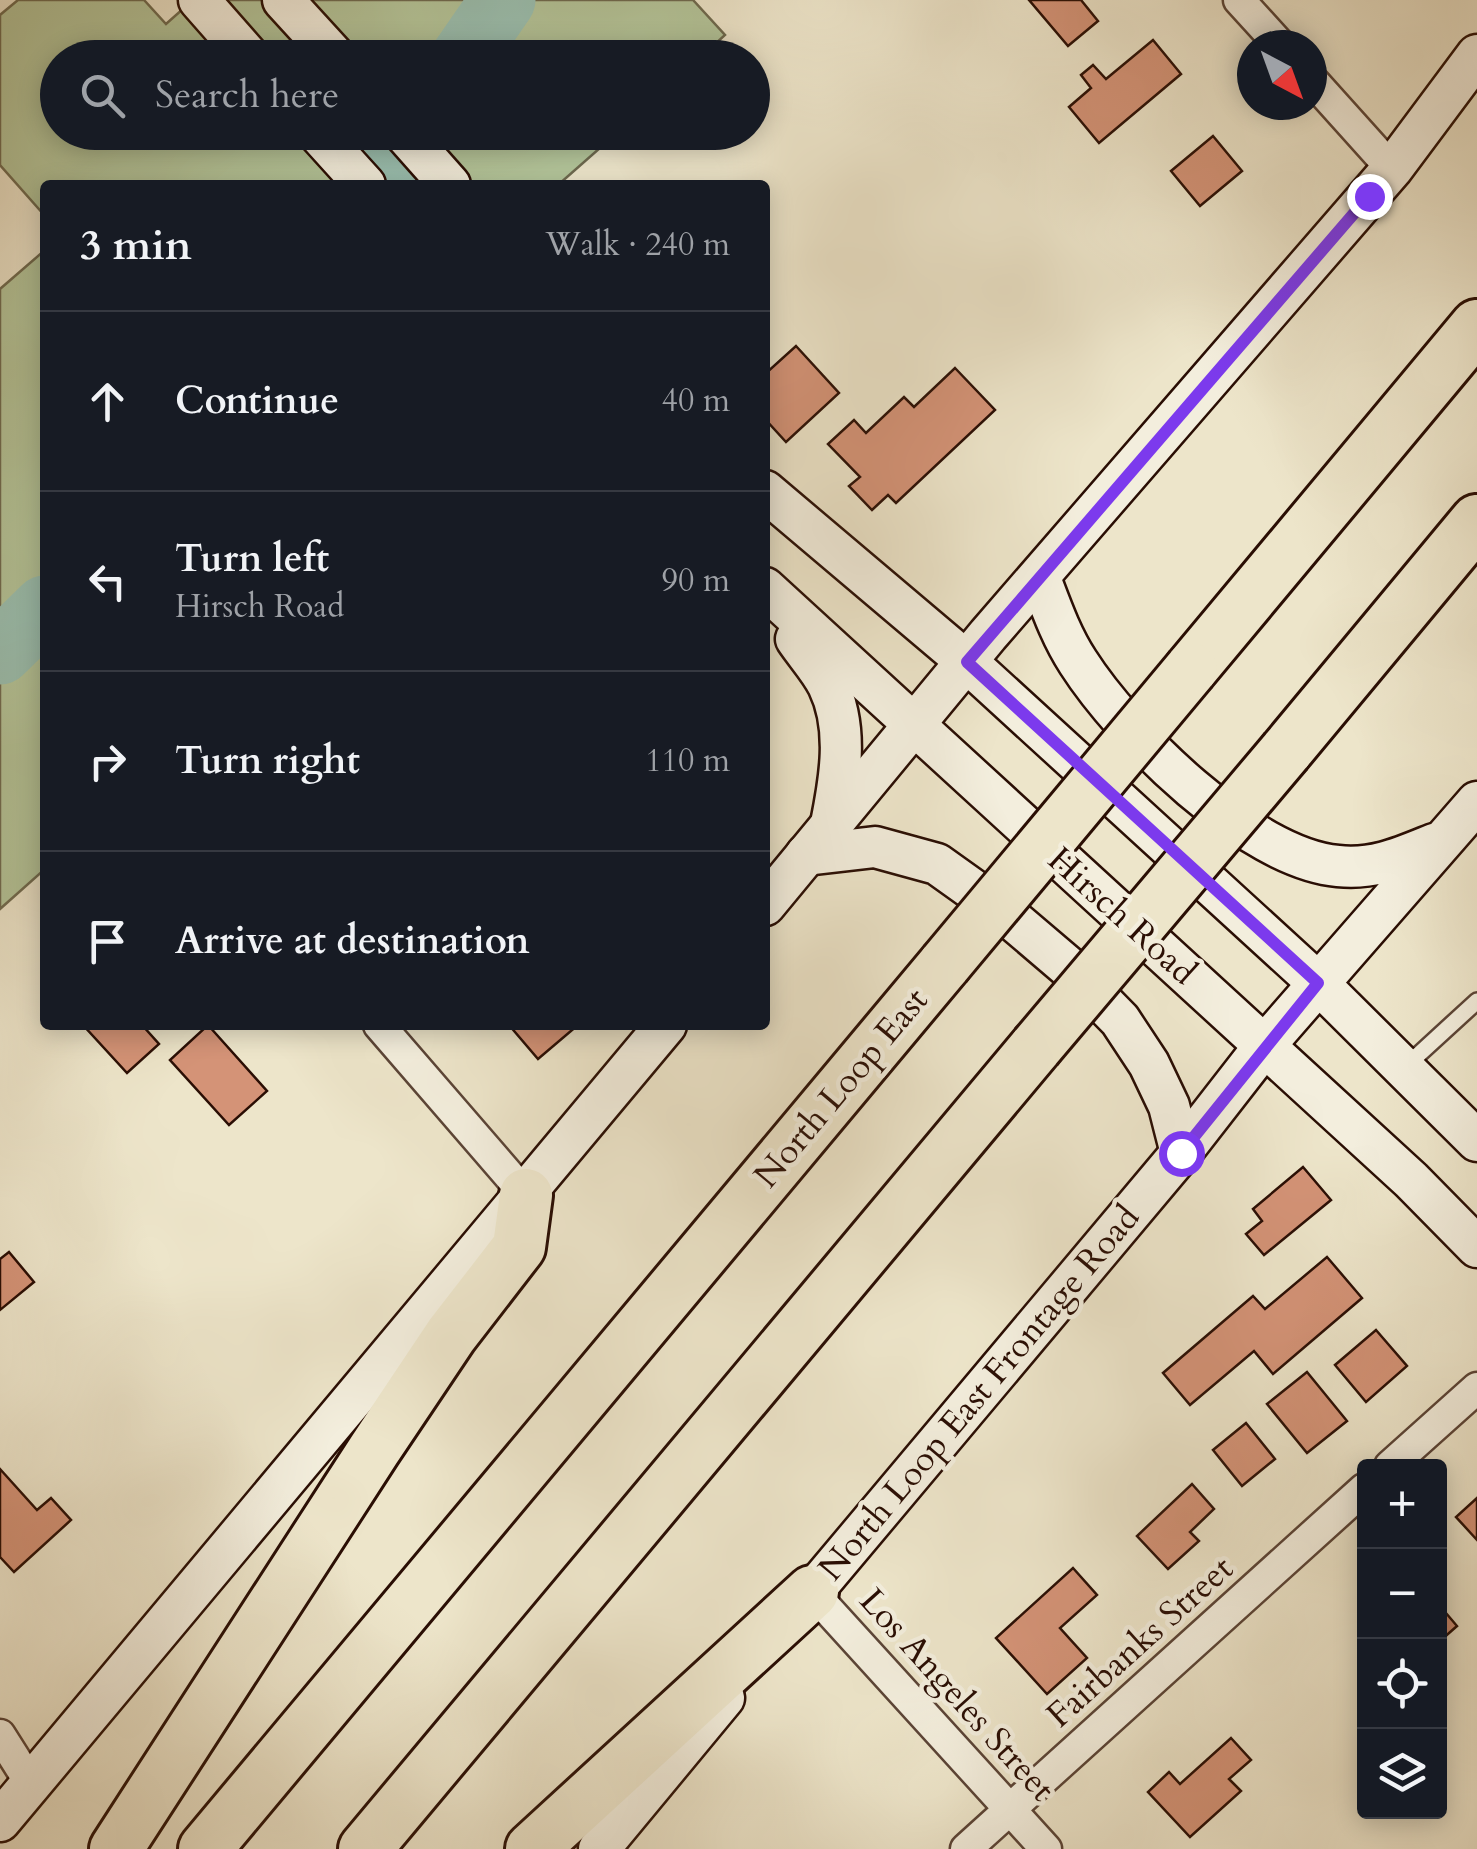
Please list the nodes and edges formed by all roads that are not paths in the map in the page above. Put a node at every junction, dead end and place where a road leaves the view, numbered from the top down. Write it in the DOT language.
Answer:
graph roads {
  1 [pos="199,0"];
  2 [pos="283,0"];
  3 [pos="1239,0"];
  4 [pos="1266,30"];
  5 [pos="234,40"];
  6 [pos="320,40"];
  7 [pos="1477,55"];
  8 [pos="1327,97"];
  9 [pos="333,150"];
  10 [pos="419,150"];
  11 [pos="1392,169"];
  12 [pos="360,180"];
  13 [pos="446,180"];
  14 [pos="1477,326"];
  15 [pos="770,494"];
  16 [pos="1477,520"];
  17 [pos="1040,578"];
  18 [pos="770,597"];
  19 [pos="770,599"];
  20 [pos="967,662"];
  21 [pos="912,726"];
  22 [pos="1477,802"];
  23 [pos="818,840"];
  24 [pos="1444,840"];
  25 [pos="770,899"];
  26 [pos="1318,983"];
  27 [pos="1477,1002"];
  28 [pos="384,1030"];
  29 [pos="662,1030"];
  30 [pos="1265,1045"];
  31 [pos="1405,1067"];
  32 [pos="1477,1141"];
  33 [pos="1181,1153"];
  34 [pos="526,1196"];
  35 [pos="1477,1247"];
  36 [pos="1477,1388"];
  37 [pos="1398,1459"];
  38 [pos="1357,1496"];
  39 [pos="812,1592"];
  40 [pos="0,1736"];
  41 [pos="31,1784"];
  42 [pos="1010,1810"];
  43 [pos="0,1821"];
  44 [pos="116,1849"];
  45 [pos="205,1849"];
  46 [pos="365,1849"];
  47 [pos="532,1849"];
  48 [pos="599,1849"];
  49 [pos="966,1849"];
  50 [pos="1046,1849"];
  1 -- 5 [label="main road"];
  2 -- 6 [label="main road"];
  3 -- 4 [label="street"];
  7 -- 11 [label="main road"];
  8 -- 11 [label="street"];
  9 -- 12 [label="main road"];
  10 -- 13 [label="main road"];
  11 -- 17 [label="main road"];
  14 -- 45 [label="highway, North Loop East, bridge"];
  15 -- 20 [label="main road"];
  16 -- 46 [label="highway, bridge"];
  17 -- 20 [label="main road"];
  17 -- 24 [label="main road"];
  18 -- 21 [label="main road, Hirsch Road"];
  19 -- 23 [label="main road"];
  20 -- 21 [label="main road"];
  20 -- 26 [label="main road"];
  21 -- 23 [label="main road"];
  21 -- 30 [label="main road, Hirsch Road"];
  22 -- 24 [label="main road, North Loop East Frontage Road"];
  23 -- 25 [label="main road"];
  23 -- 33 [label="main road"];
  24 -- 26 [label="main road, North Loop East Frontage Road"];
  26 -- 30 [label="main road, North Loop East Frontage Road"];
  26 -- 31 [label="main road"];
  27 -- 31 [label="lane"];
  28 -- 34 [label="street"];
  29 -- 34 [label="main road"];
  30 -- 33 [label="main road, North Loop East Frontage Road"];
  30 -- 35 [label="main road, Hirsch Road"];
  31 -- 32 [label="main road"];
  33 -- 39 [label="main road, North Loop East Frontage Road"];
  34 -- 41 [label="main road"];
  34 -- 44 [label="highway"];
  36 -- 37 [label="street"];
  38 -- 42 [label="street, Fairbanks Street"];
  39 -- 42 [label="street, Los Angeles Street"];
  39 -- 47 [label="highway"];
  39 -- 48 [label="main road, North Loop East Frontage Road"];
  40 -- 41 [label="street"];
  41 -- 43 [label="main road"];
  42 -- 49 [label="street, Fairbanks Street"];
  42 -- 50 [label="street, Los Angeles Street"];
}
